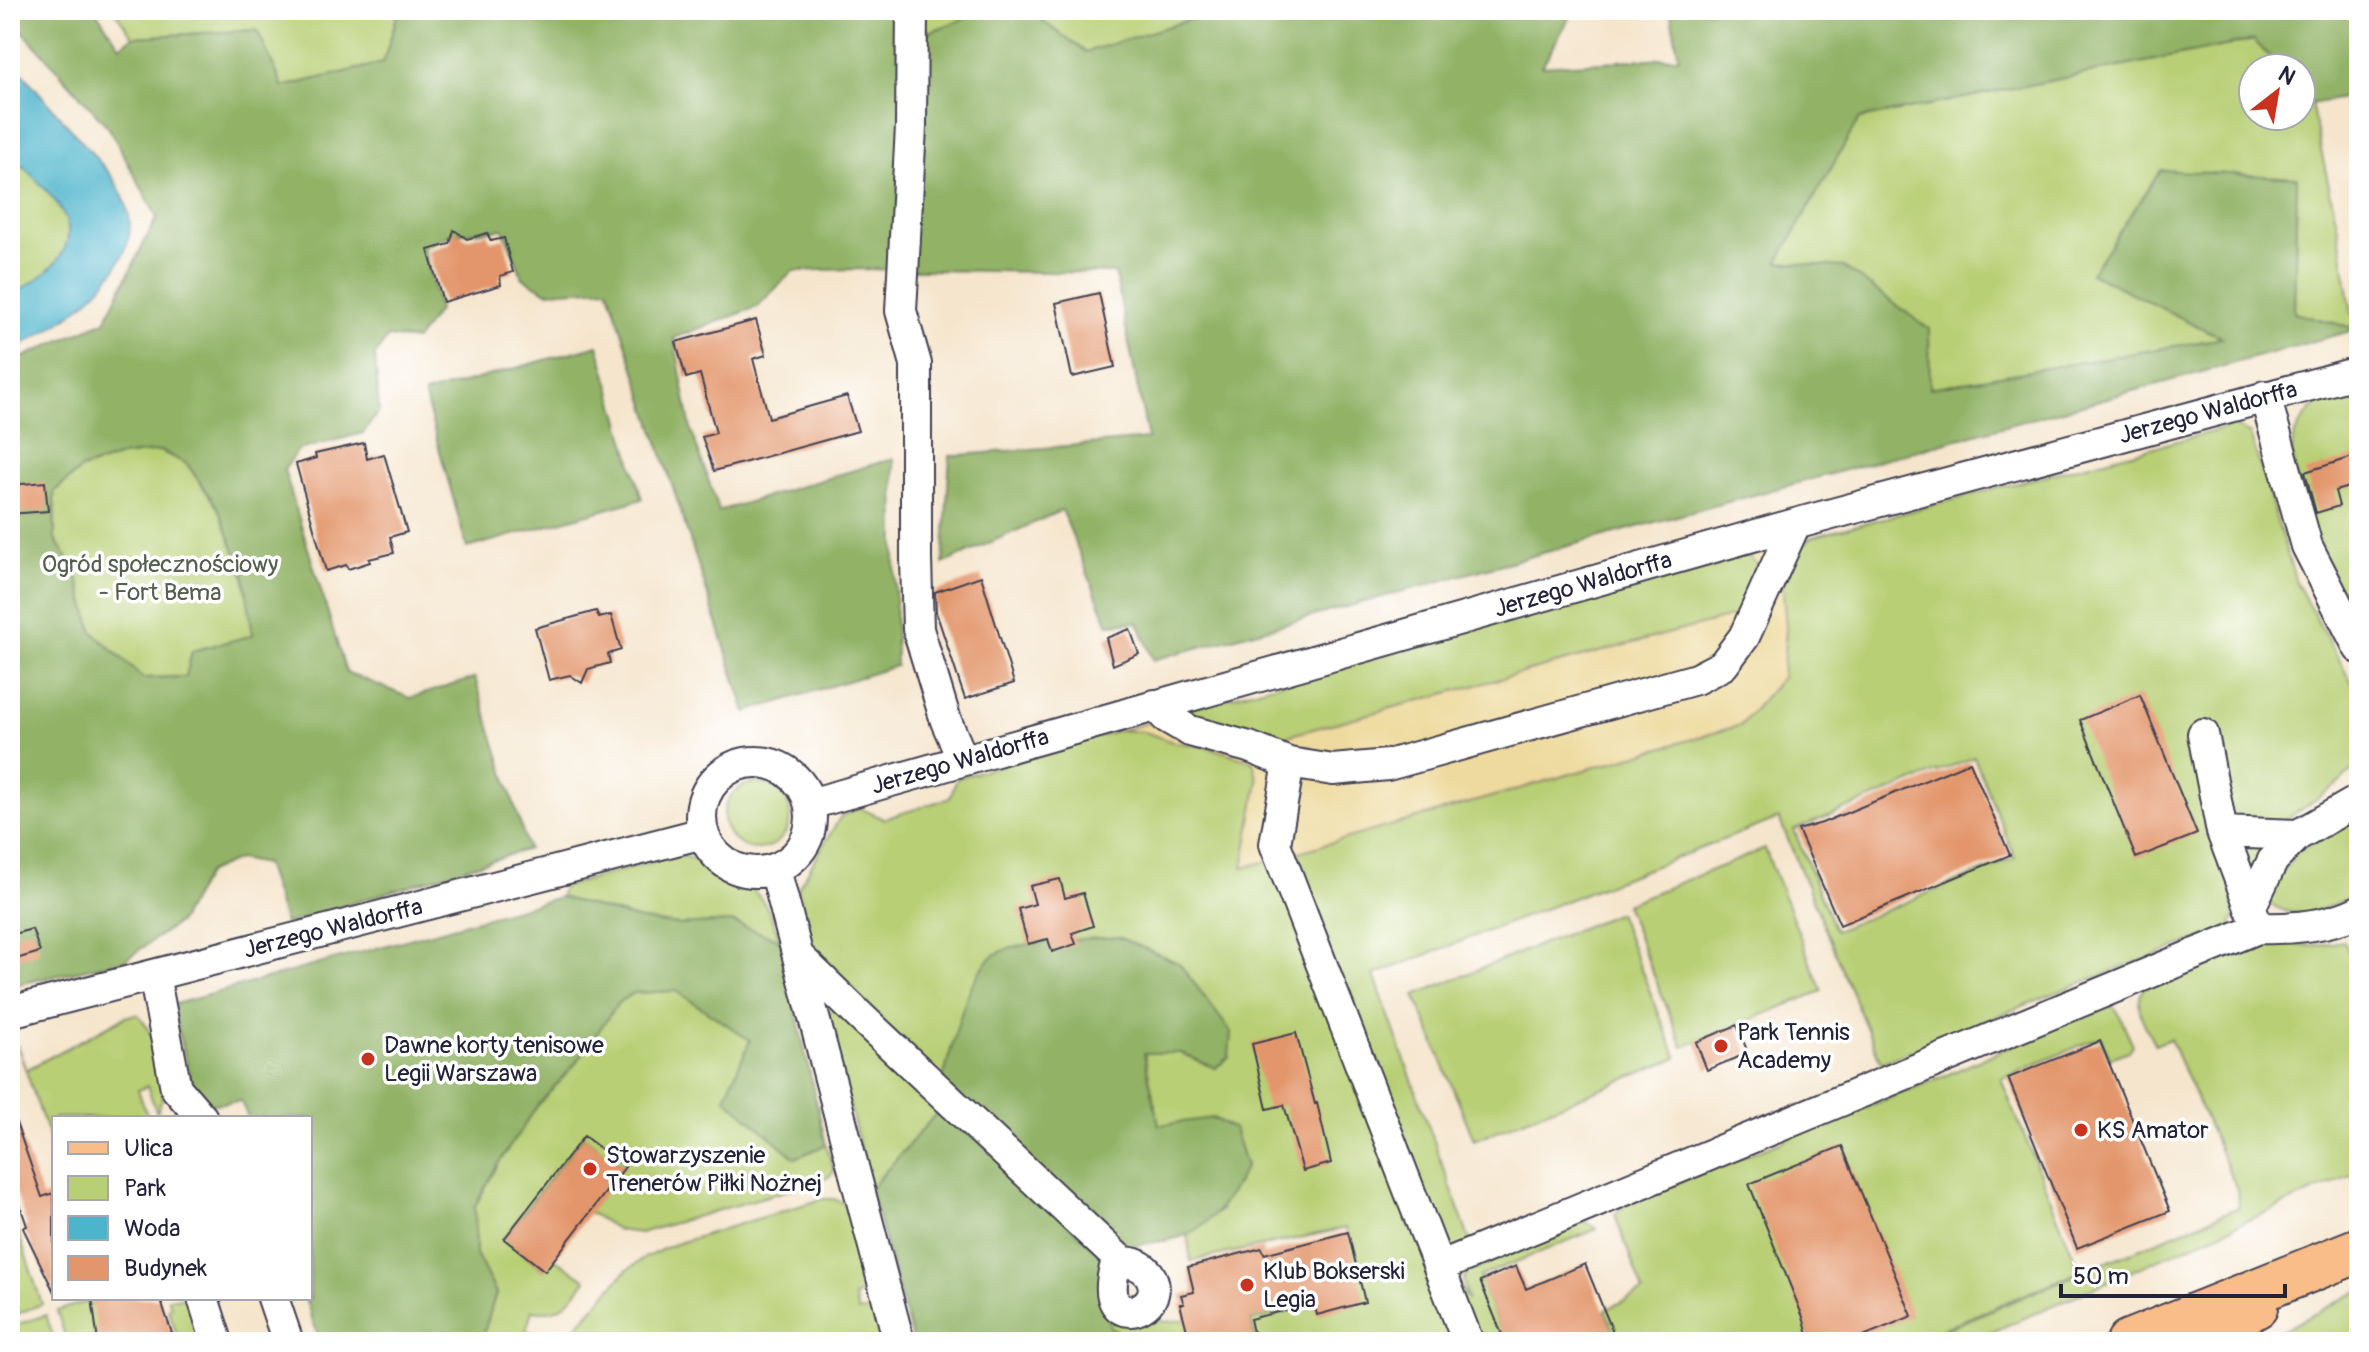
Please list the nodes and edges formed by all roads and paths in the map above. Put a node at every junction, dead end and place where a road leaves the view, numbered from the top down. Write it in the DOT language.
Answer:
graph roads {
  1 [pos="912,10"];
  2 [pos="2359,372"];
  3 [pos="2265,396"];
  4 [pos="1795,524"];
  5 [pos="2359,648"];
  6 [pos="1155,705"];
  7 [pos="2203,734"];
  8 [pos="963,760"];
  9 [pos="1289,763"];
  10 [pos="2359,800"];
  11 [pos="810,804"];
  12 [pos="2222,832"];
  13 [pos="703,833"];
  14 [pos="2298,835"];
  15 [pos="775,869"];
  16 [pos="2359,911"];
  17 [pos="2254,918"];
  18 [pos="798,956"];
  19 [pos="154,975"];
  20 [pos="10,1012"];
  21 [pos="176,1088"];
  22 [pos="169,1116"];
  23 [pos="200,1116"];
  24 [pos="2359,1251"];
  25 [pos="1122,1262"];
  26 [pos="1439,1267"];
  27 [pos="204,1300"];
  28 [pos="274,1300"];
  29 [pos="217,1342"];
  30 [pos="288,1342"];
  31 [pos="899,1342"];
  32 [pos="1468,1342"];
  33 [pos="2129,1342"];
  34 [pos="2195,1342"];
  1 -- 8 [label="street"];
  2 -- 3 [label="street, Jerzego Waldorffa"];
  3 -- 4 [label="street, Jerzego Waldorffa"];
  3 -- 5 [label="street"];
  4 -- 6 [label="street, Jerzego Waldorffa"];
  4 -- 9 [label="street"];
  6 -- 8 [label="street, Jerzego Waldorffa"];
  6 -- 9 [label="street"];
  7 -- 12 [label="street"];
  8 -- 11 [label="street, Jerzego Waldorffa"];
  9 -- 26 [label="street"];
  10 -- 14 [label="street"];
  11 -- 13 [label="street"];
  11 -- 15 [label="street"];
  12 -- 14 [label="street"];
  12 -- 17 [label="street"];
  13 -- 15 [label="street"];
  13 -- 19 [label="street, Jerzego Waldorffa"];
  14 -- 17 [label="street"];
  15 -- 18 [label="street"];
  16 -- 17 [label="street"];
  17 -- 26 [label="street"];
  18 -- 25 [label="street"];
  18 -- 31 [label="street"];
  19 -- 20 [label="street, Jerzego Waldorffa"];
  19 -- 21 [label="street"];
  21 -- 22 [label="street"];
  21 -- 23 [label="street"];
  24 -- 33 [label="highway"];
  24 -- 34 [label="main road"];
  26 -- 32 [label="street"];
  27 -- 29 [label="street"];
  28 -- 30 [label="street"];
}
